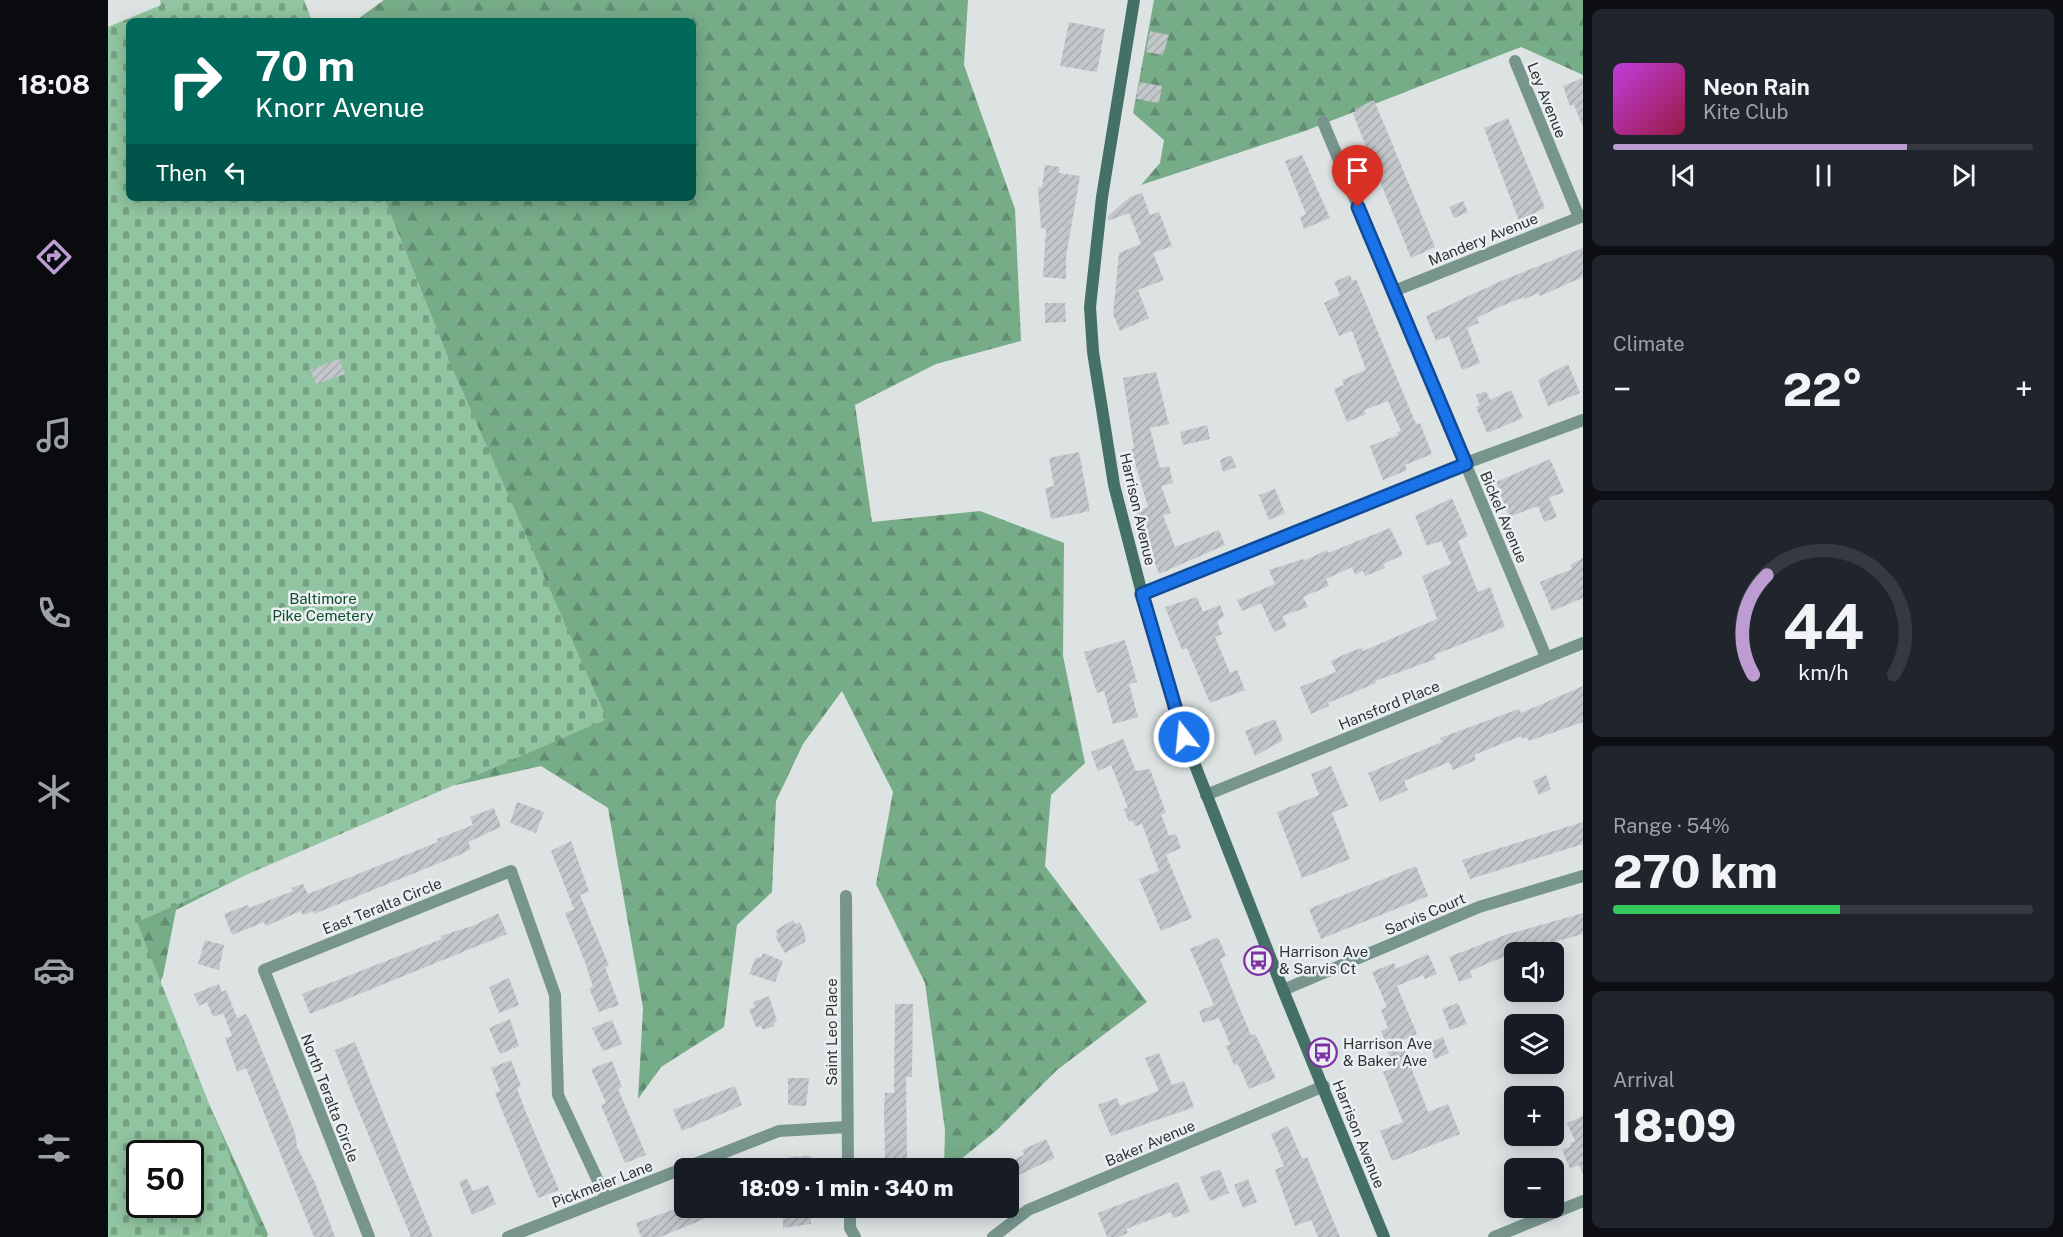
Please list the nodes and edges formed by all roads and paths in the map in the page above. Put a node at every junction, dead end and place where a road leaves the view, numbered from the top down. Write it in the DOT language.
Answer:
graph roads {
  1 [pos="1134,0"];
  2 [pos="1515,61"];
  3 [pos="1323,122"];
  4 [pos="1581,217"];
  5 [pos="1394,291"];
  6 [pos="1583,420"];
  7 [pos="1466,464"];
  8 [pos="1142,594"];
  9 [pos="1583,643"];
  10 [pos="1546,657"];
  11 [pos="1206,795"];
  12 [pos="1583,876"];
  13 [pos="846,896"];
  14 [pos="264,970"];
  15 [pos="1282,990"];
  16 [pos="1324,1086"];
  17 [pos="846,1127"];
  18 [pos="848,1158"];
  19 [pos="606,1198"];
  20 [pos="1583,1201"];
  21 [pos="850,1218"];
  22 [pos="369,1237"];
  23 [pos="508,1237"];
  24 [pos="855,1237"];
  25 [pos="993,1237"];
  26 [pos="1384,1237"];
  27 [pos="1494,1237"];
  1 -- 8 [label="main road, Harrison Avenue"];
  2 -- 4 [label="street, Ley Avenue"];
  3 -- 5 [label="street, Bickel Avenue"];
  4 -- 5 [label="street, Mandery Avenue"];
  5 -- 7 [label="street, Bickel Avenue"];
  6 -- 7 [label="street"];
  7 -- 8 [label="street"];
  7 -- 10 [label="street, Bickel Avenue"];
  8 -- 11 [label="main road, Harrison Avenue"];
  9 -- 10 [label="street, Hansford Place"];
  10 -- 11 [label="street, Hansford Place"];
  11 -- 15 [label="main road, Harrison Avenue"];
  12 -- 15 [label="street, Sarvis Court"];
  13 -- 17 [label="street, Saint Leo Place"];
  14 -- 19 [label="street, East Teralta Circle"];
  14 -- 22 [label="street, North Teralta Circle"];
  15 -- 16 [label="main road, Harrison Avenue"];
  16 -- 25 [label="street, Baker Avenue"];
  16 -- 26 [label="main road, Harrison Avenue"];
  17 -- 18 [label="street, Saint Leo Place"];
  17 -- 19 [label="street, Pickmeier Lane"];
  19 -- 23 [label="street, Pickmeier Lane"];
  20 -- 27 [label="street"];
  21 -- 24 [label="street"];
}
